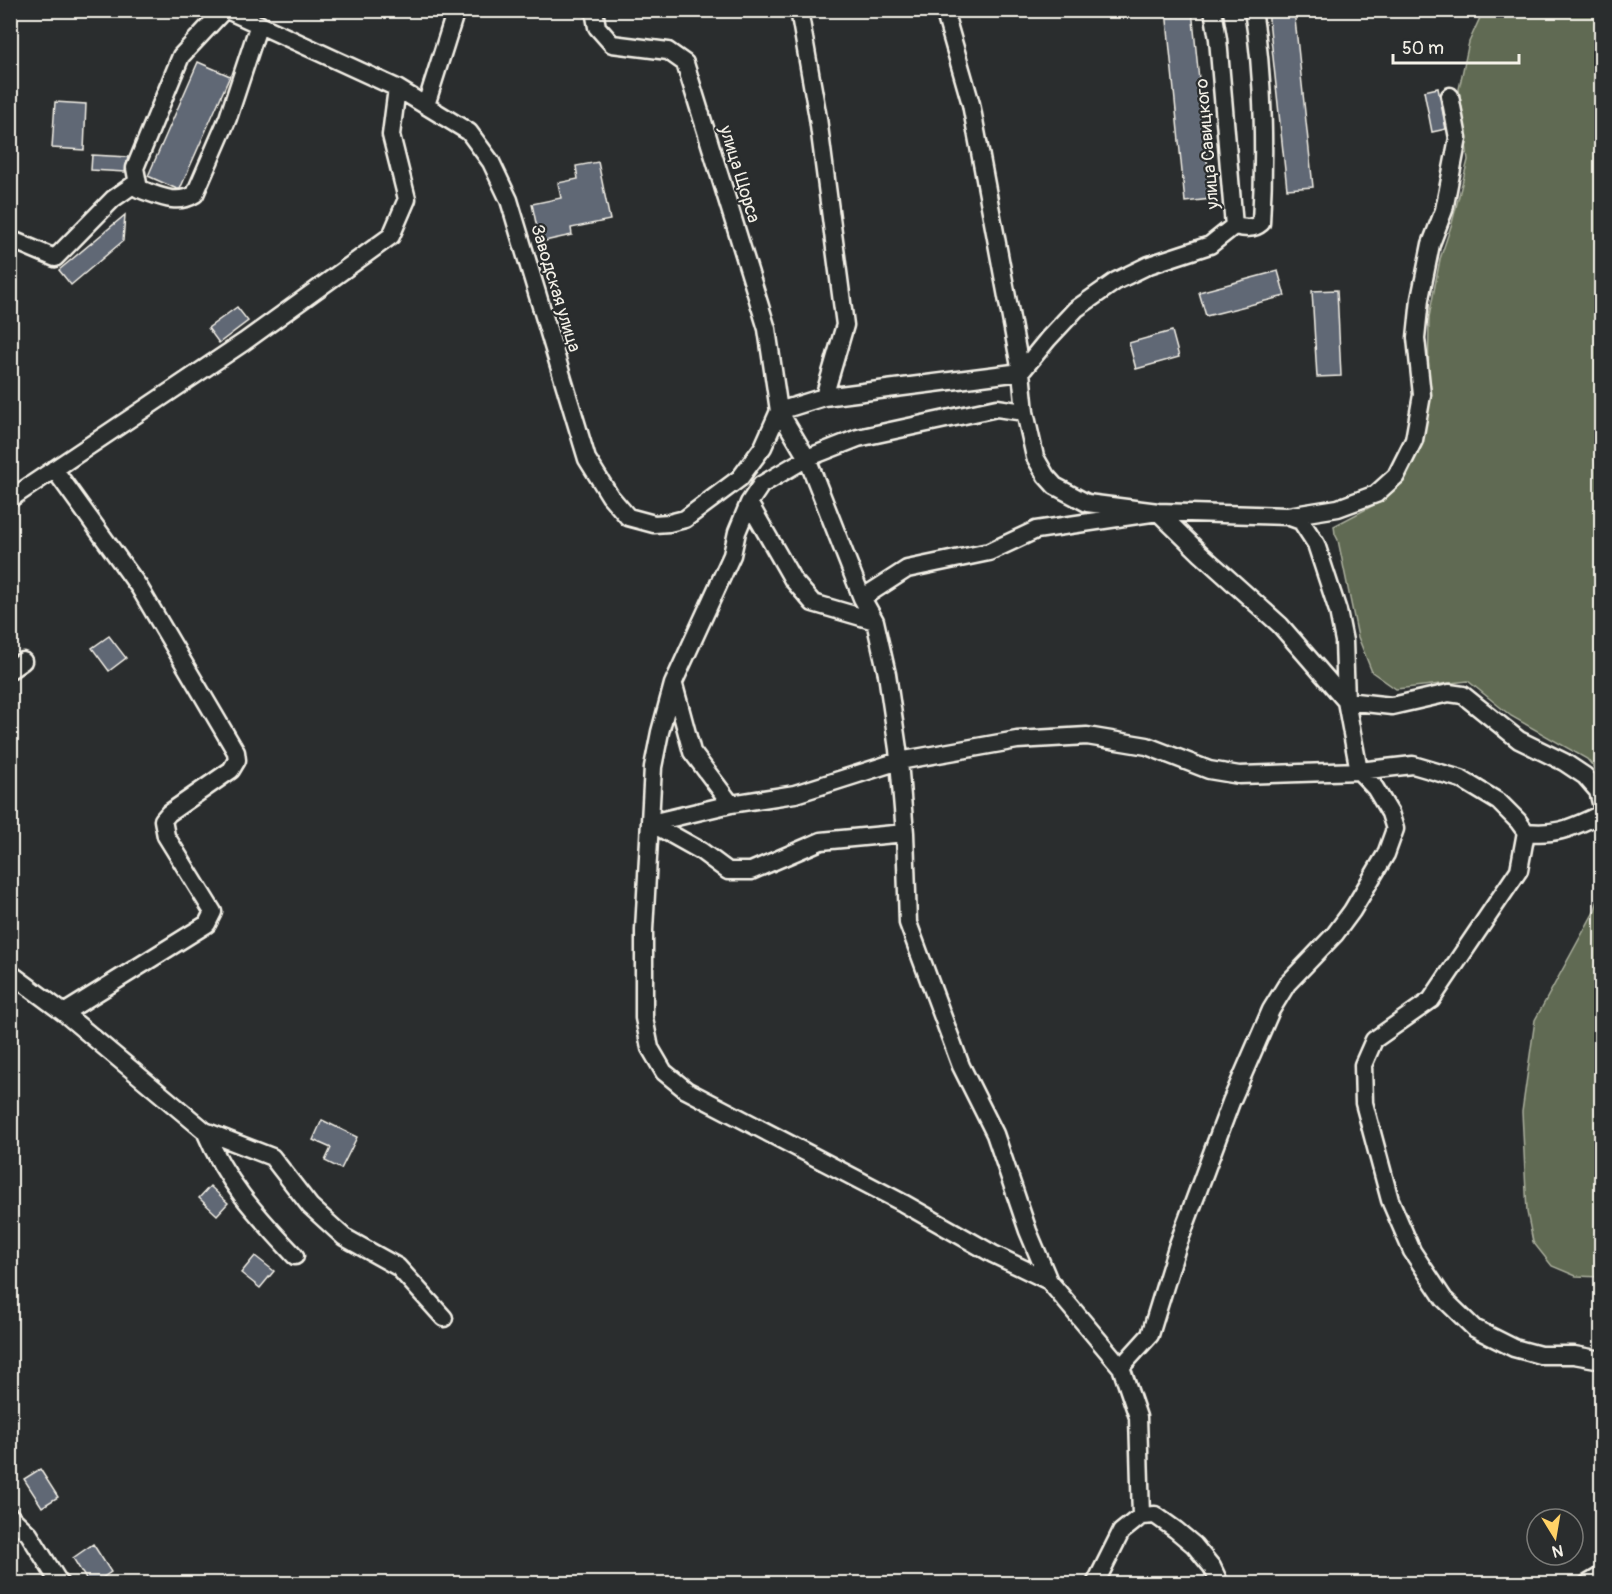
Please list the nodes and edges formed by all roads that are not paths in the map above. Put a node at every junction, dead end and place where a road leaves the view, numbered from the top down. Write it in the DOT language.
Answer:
graph roads {
  1 [pos="225,10"];
  2 [pos="456,10"];
  3 [pos="594,10"];
  4 [pos="799,10"];
  5 [pos="944,10"];
  6 [pos="1213,10"];
  7 [pos="1253,10"];
  8 [pos="259,24"];
  9 [pos="397,88"];
  10 [pos="1450,96"];
  11 [pos="426,105"];
  12 [pos="136,183"];
  13 [pos="1234,226"];
  14 [pos="10,239"];
  15 [pos="1021,372"];
  16 [pos="824,397"];
  17 [pos="779,411"];
  18 [pos="1025,412"];
  19 [pos="807,458"];
  20 [pos="54,469"];
  21 [pos="10,499"];
  22 [pos="749,503"];
  23 [pos="1158,512"];
  24 [pos="1287,516"];
  25 [pos="862,598"];
  26 [pos="875,621"];
  27 [pos="673,684"];
  28 [pos="1346,701"];
  29 [pos="899,761"];
  30 [pos="1359,771"];
  31 [pos="731,804"];
  32 [pos="1602,809"];
  33 [pos="651,823"];
  34 [pos="905,832"];
  35 [pos="1526,832"];
  36 [pos="10,973"];
  37 [pos="64,1013"];
  38 [pos="206,1131"];
  39 [pos="295,1256"];
  40 [pos="1049,1281"];
  41 [pos="444,1318"];
  42 [pos="1602,1360"];
  43 [pos="1121,1367"];
  44 [pos="10,1516"];
  45 [pos="1141,1516"];
  46 [pos="1602,1575"];
  47 [pos="60,1584"];
  48 [pos="1095,1584"];
  49 [pos="1220,1584"];
  50 [pos="1587,1584"];
  1 -- 8 [label="street, Заводская улица"];
  1 -- 12 [label="street"];
  2 -- 11 [label="street"];
  3 -- 17 [label="street, улица Щорса"];
  4 -- 16 [label="street"];
  5 -- 15 [label="street"];
  6 -- 13 [label="street, улица Савицкого"];
  7 -- 13 [label="street"];
  8 -- 9 [label="street, Заводская улица"];
  8 -- 12 [label="street"];
  9 -- 11 [label="street, Заводская улица"];
  9 -- 20 [label="street"];
  10 -- 24 [label="street"];
  11 -- 17 [label="street, Заводская улица"];
  12 -- 14 [label="street"];
  13 -- 15 [label="street, улица Савицкого"];
  15 -- 16 [label="street"];
  15 -- 18 [label="street"];
  16 -- 17 [label="street"];
  17 -- 19 [label="street"];
  18 -- 19 [label="street"];
  18 -- 23 [label="street"];
  19 -- 22 [label="street"];
  19 -- 25 [label="street"];
  20 -- 21 [label="street"];
  20 -- 37 [label="street"];
  22 -- 26 [label="street"];
  22 -- 27 [label="street"];
  23 -- 24 [label="street"];
  23 -- 25 [label="street"];
  23 -- 28 [label="street"];
  24 -- 28 [label="street"];
  25 -- 26 [label="street"];
  26 -- 29 [label="street"];
  27 -- 31 [label="street"];
  27 -- 33 [label="street"];
  28 -- 30 [label="street"];
  28 -- 32 [label="street"];
  29 -- 30 [label="street"];
  29 -- 31 [label="street"];
  29 -- 34 [label="street"];
  30 -- 35 [label="street"];
  30 -- 43 [label="street"];
  31 -- 33 [label="street"];
  32 -- 35 [label="street"];
  33 -- 34 [label="street"];
  33 -- 40 [label="street"];
  34 -- 40 [label="street"];
  35 -- 42 [label="street"];
  36 -- 37 [label="street"];
  37 -- 38 [label="street"];
  38 -- 39 [label="street"];
  38 -- 41 [label="street"];
  40 -- 43 [label="street"];
  43 -- 45 [label="street"];
  44 -- 47 [label="street"];
  45 -- 48 [label="street"];
  45 -- 49 [label="street"];
  46 -- 50 [label="street"];
}
